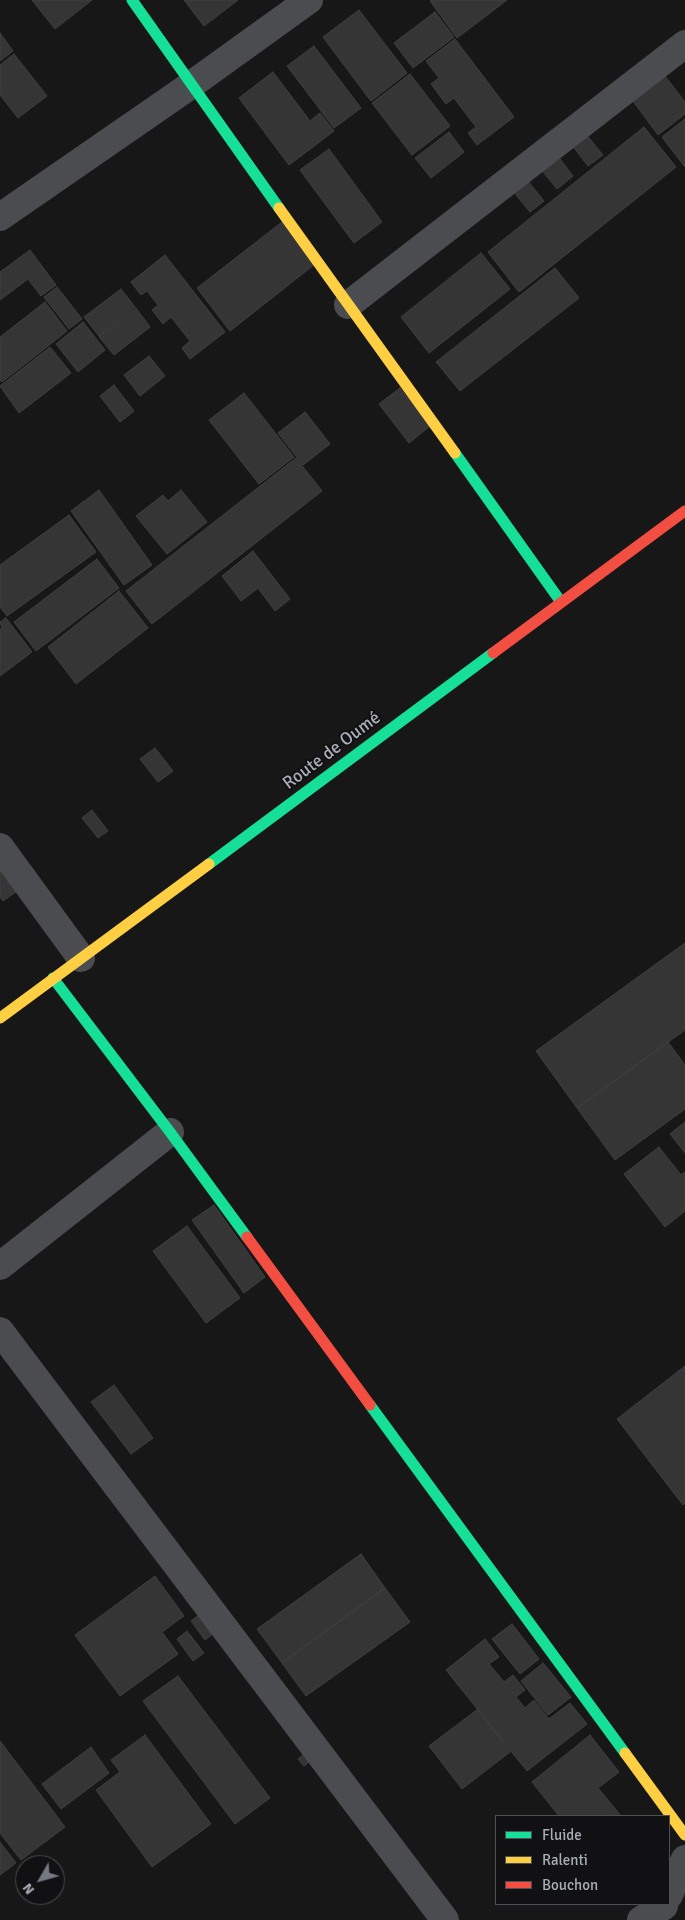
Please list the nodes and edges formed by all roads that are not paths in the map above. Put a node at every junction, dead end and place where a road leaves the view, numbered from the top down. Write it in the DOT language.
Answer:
graph roads {
  1 [pos="132,0"];
  2 [pos="309,0"];
  3 [pos="685,44"];
  4 [pos="191,85"];
  5 [pos="0,217"];
  6 [pos="348,305"];
  7 [pos="685,511"];
  8 [pos="561,602"];
  9 [pos="0,846"];
  10 [pos="81,958"];
  11 [pos="53,978"];
  12 [pos="0,1018"];
  13 [pos="170,1132"];
  14 [pos="0,1266"];
  15 [pos="0,1330"];
  16 [pos="685,1835"];
  17 [pos="685,1859"];
  18 [pos="670,1896"];
  19 [pos="666,1906"];
  20 [pos="445,1920"];
  21 [pos="641,1920"];
  1 -- 4 [label="street"];
  2 -- 4 [label="street"];
  3 -- 6 [label="street"];
  4 -- 5 [label="street"];
  4 -- 6 [label="street"];
  6 -- 8 [label="street"];
  7 -- 8 [label="street, Route de Oumé"];
  8 -- 10 [label="street, Route de Oumé"];
  9 -- 10 [label="street"];
  10 -- 11 [label="street, Route de Oumé"];
  11 -- 12 [label="street, Route de Oumé"];
  11 -- 13 [label="street"];
  13 -- 14 [label="street"];
  13 -- 16 [label="street"];
  15 -- 20 [label="street"];
  17 -- 18 [label="street"];
  19 -- 21 [label="street"];
}
